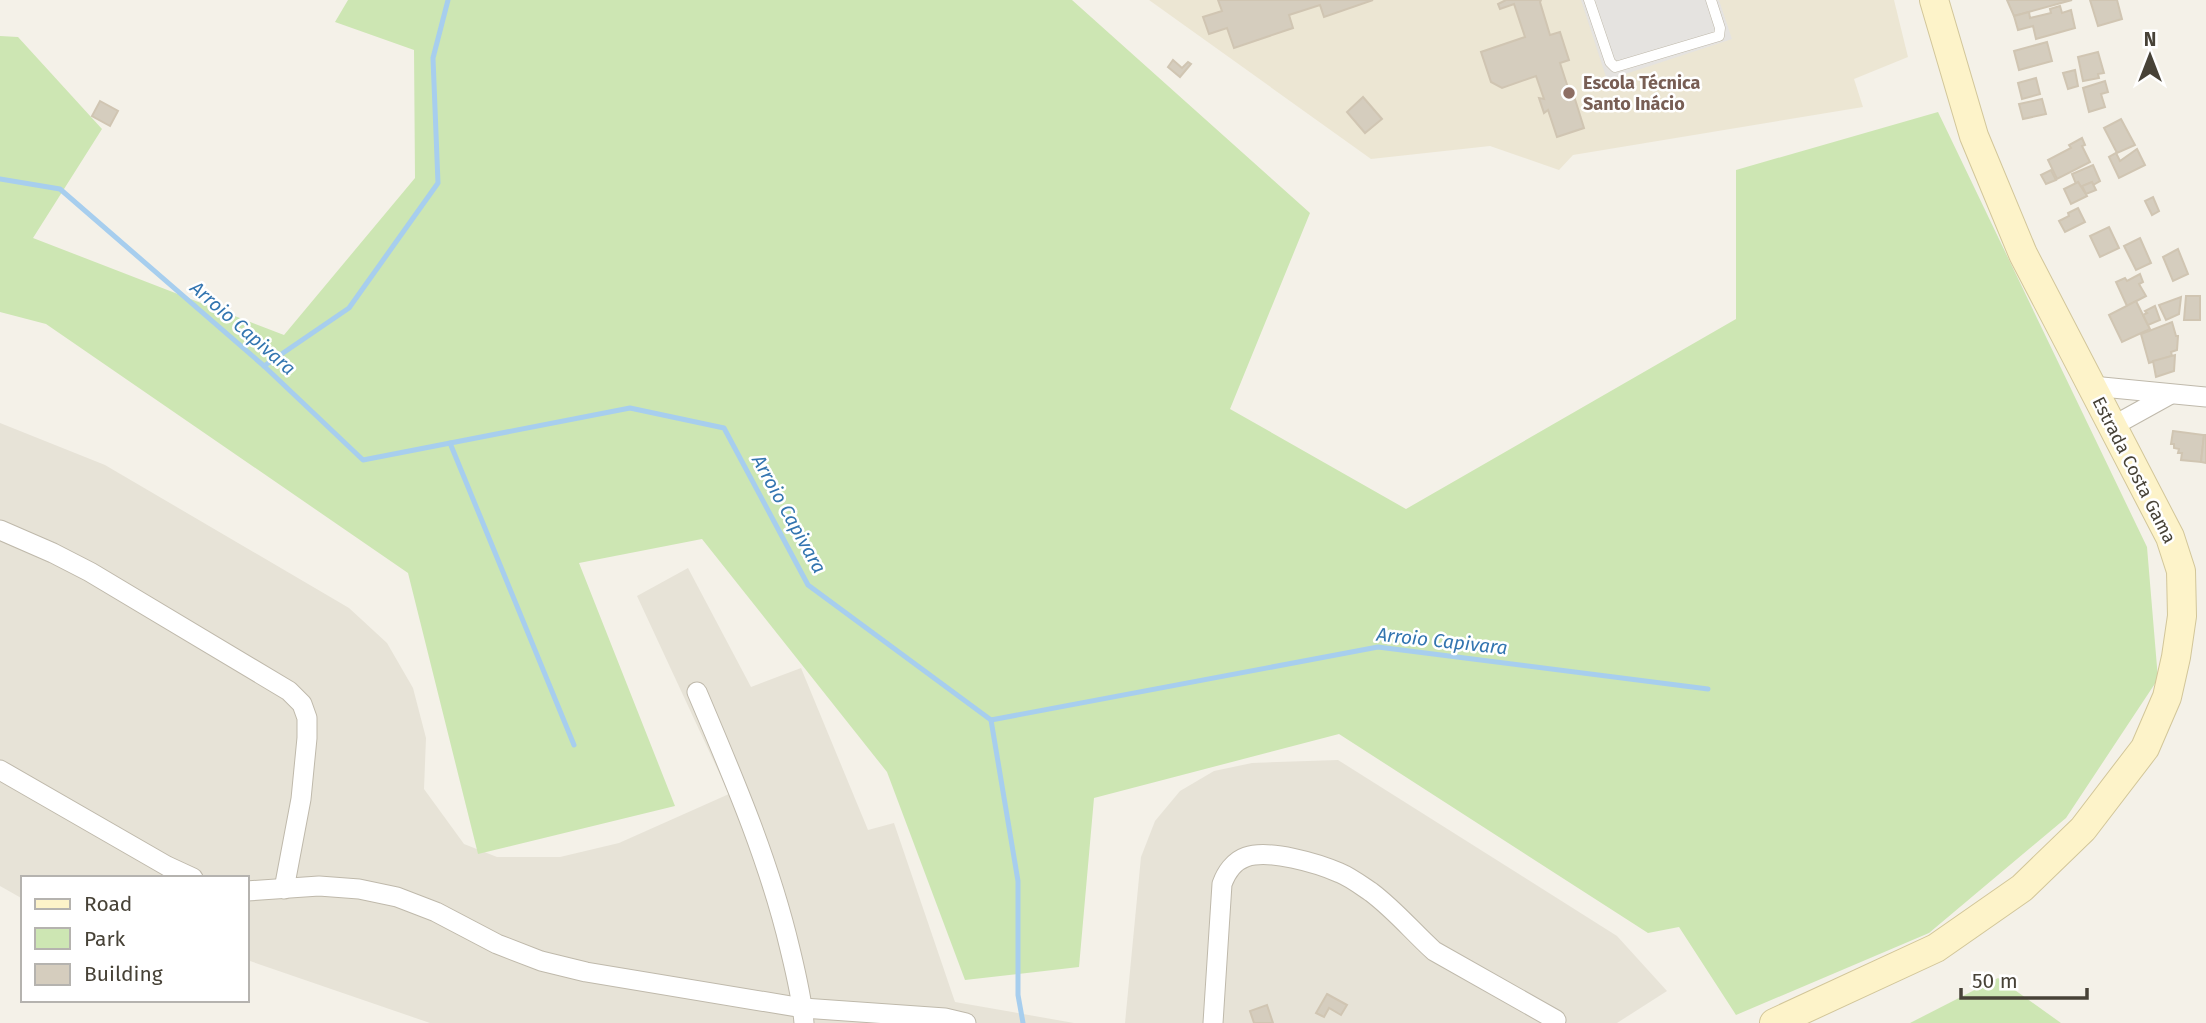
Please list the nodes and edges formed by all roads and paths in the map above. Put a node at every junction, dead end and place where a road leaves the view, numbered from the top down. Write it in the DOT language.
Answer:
graph roads {
  1 [pos="1589,0"];
  2 [pos="1711,0"];
  3 [pos="1934,0"];
  4 [pos="2092,386"];
  5 [pos="2169,395"];
  6 [pos="2206,397"];
  7 [pos="2113,426"];
  8 [pos="0,530"];
  9 [pos="697,692"];
  10 [pos="0,770"];
  11 [pos="189,876"];
  12 [pos="284,889"];
  13 [pos="248,891"];
  14 [pos="803,1015"];
  15 [pos="1556,1020"];
  16 [pos="966,1023"];
  17 [pos="1213,1023"];
  18 [pos="1774,1023"];
  1 -- 2 [label="lane"];
  3 -- 4 [label="main road, Estrada Costa Gama"];
  4 -- 5 [label="street"];
  4 -- 7 [label="main road, Estrada Costa Gama"];
  5 -- 6 [label="street"];
  5 -- 7 [label="street"];
  7 -- 18 [label="main road, Estrada Costa Gama"];
  8 -- 12 [label="street"];
  9 -- 14 [label="street"];
  10 -- 11 [label="street"];
  12 -- 13 [label="street"];
  12 -- 14 [label="street"];
  14 -- 16 [label="street"];
  15 -- 17 [label="street"];
}
